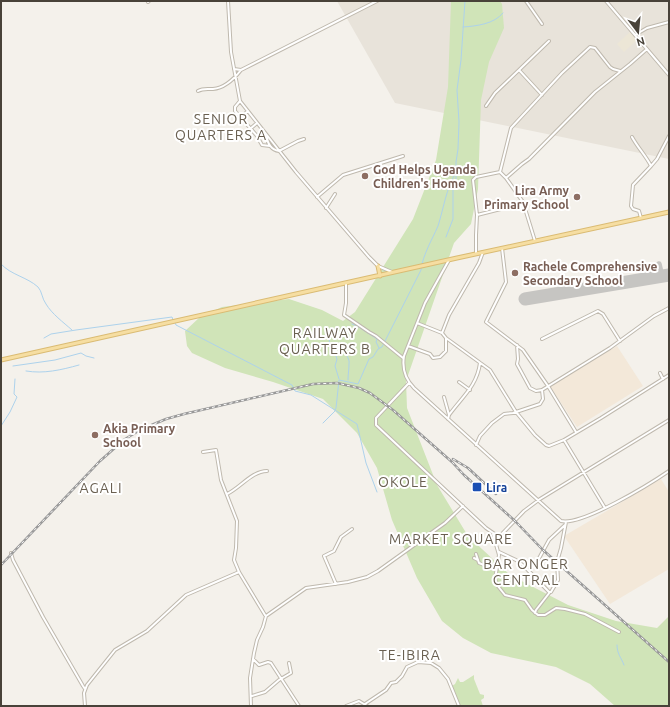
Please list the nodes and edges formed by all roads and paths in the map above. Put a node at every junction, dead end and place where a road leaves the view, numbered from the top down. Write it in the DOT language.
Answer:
graph roads {
  1 [pos="228,1"];
  2 [pos="377,1"];
  3 [pos="526,1"];
  4 [pos="606,1"];
  5 [pos="669,22"];
  6 [pos="542,24"];
  7 [pos="635,35"];
  8 [pos="549,41"];
  9 [pos="647,49"];
  10 [pos="234,69"];
  11 [pos="241,70"];
  12 [pos="519,70"];
  13 [pos="620,71"];
  14 [pos="669,75"];
  15 [pos="235,78"];
  16 [pos="198,91"];
  17 [pos="542,95"];
  18 [pos="240,101"];
  19 [pos="486,106"];
  20 [pos="248,111"];
  21 [pos="241,117"];
  22 [pos="257,123"];
  23 [pos="250,129"];
  24 [pos="264,132"];
  25 [pos="267,136"];
  26 [pos="669,136"];
  27 [pos="632,137"];
  28 [pos="258,138"];
  29 [pos="304,139"];
  30 [pos="270,146"];
  31 [pos="279,151"];
  32 [pos="402,156"];
  33 [pos="651,166"];
  34 [pos="500,172"];
  35 [pos="506,178"];
  36 [pos="334,194"];
  37 [pos="316,197"];
  38 [pos="522,202"];
  39 [pos="326,208"];
  40 [pos="669,212"];
  41 [pos="478,215"];
  42 [pos="640,218"];
  43 [pos="535,241"];
  44 [pos="502,248"];
  45 [pos="483,252"];
  46 [pos="476,254"];
  47 [pos="449,260"];
  48 [pos="378,266"];
  49 [pos="393,273"];
  50 [pos="380,276"];
  51 [pos="346,283"];
  52 [pos="669,308"];
  53 [pos="417,323"];
  54 [pos="442,333"];
  55 [pos="446,338"];
  56 [pos="542,339"];
  57 [pos="620,341"];
  58 [pos="517,345"];
  59 [pos="408,346"];
  60 [pos="403,358"];
  61 [pos="1,360"];
  62 [pos="480,363"];
  63 [pos="660,374"];
  64 [pos="669,375"];
  65 [pos="663,379"];
  66 [pos="459,382"];
  67 [pos="409,383"];
  68 [pos="548,386"];
  69 [pos="470,390"];
  70 [pos="542,390"];
  71 [pos="444,397"];
  72 [pos="516,412"];
  73 [pos="449,414"];
  74 [pos="448,419"];
  75 [pos="669,420"];
  76 [pos="576,432"];
  77 [pos="564,440"];
  78 [pos="476,445"];
  79 [pos="203,452"];
  80 [pos="267,471"];
  81 [pos="669,471"];
  82 [pos="584,472"];
  83 [pos="227,494"];
  84 [pos="538,501"];
  85 [pos="463,506"];
  86 [pos="605,508"];
  87 [pos="566,522"];
  88 [pos="565,525"];
  89 [pos="352,529"];
  90 [pos="492,533"];
  91 [pos="499,552"];
  92 [pos="11,553"];
  93 [pos="476,554"];
  94 [pos="474,558"];
  95 [pos="478,560"];
  96 [pos="524,566"];
  97 [pos="496,570"];
  98 [pos="239,572"];
  99 [pos="336,584"];
  100 [pos="550,592"];
  101 [pos="536,612"];
  102 [pos="266,616"];
  103 [pos="619,632"];
  104 [pos="253,658"];
  105 [pos="289,663"];
  106 [pos="281,679"];
  107 [pos="86,688"];
  108 [pos="252,696"];
  109 [pos="366,705"];
  110 [pos="85,706"];
  111 [pos="251,706"];
  112 [pos="299,706"];
  113 [pos="346,706"];
  114 [pos="459,706"];
  1 -- 10 [label="street"];
  2 -- 11 [label="street"];
  3 -- 6 [label="street"];
  4 -- 7 [label="street"];
  5 -- 7 [label="street"];
  7 -- 9 [label="street"];
  8 -- 12 [label="street"];
  9 -- 13 [label="street"];
  9 -- 14 [label="street"];
  10 -- 11 [label="street"];
  10 -- 15 [label="street"];
  11 -- 15 [label="street"];
  12 -- 17 [label="street"];
  12 -- 19 [label="street"];
  13 -- 17 [label="street"];
  13 -- 35 [label="street"];
  15 -- 16 [label="street"];
  15 -- 18 [label="street"];
  17 -- 34 [label="street"];
  18 -- 20 [label="street"];
  18 -- 21 [label="street"];
  20 -- 21 [label="street"];
  20 -- 22 [label="street"];
  21 -- 23 [label="street"];
  22 -- 23 [label="street"];
  22 -- 24 [label="street"];
  23 -- 28 [label="street"];
  24 -- 25 [label="street"];
  24 -- 28 [label="street"];
  25 -- 30 [label="street"];
  25 -- 31 [label="street"];
  26 -- 33 [label="street"];
  27 -- 33 [label="street"];
  28 -- 30 [label="street"];
  29 -- 31 [label="street"];
  30 -- 31 [label="street"];
  31 -- 37 [label="street"];
  32 -- 37 [label="street"];
  33 -- 42 [label="street"];
  34 -- 35 [label="street"];
  34 -- 41 [label="street"];
  35 -- 38 [label="street"];
  36 -- 39 [label="street"];
  37 -- 39 [label="street"];
  38 -- 41 [label="street"];
  38 -- 43 [label="street"];
  39 -- 48 [label="street"];
  40 -- 42 [label="main road"];
  41 -- 46 [label="street"];
  42 -- 43 [label="main road"];
  43 -- 44 [label="main road"];
  44 -- 45 [label="main road"];
  44 -- 58 [label="street"];
  45 -- 46 [label="main road"];
  45 -- 54 [label="street"];
  46 -- 47 [label="main road"];
  47 -- 49 [label="main road"];
  47 -- 53 [label="street"];
  48 -- 49 [label="street"];
  48 -- 50 [label="main road"];
  49 -- 50 [label="main road"];
  50 -- 51 [label="main road"];
  51 -- 60 [label="street"];
  51 -- 61 [label="main road"];
  52 -- 57 [label="street"];
  53 -- 54 [label="street"];
  53 -- 59 [label="street"];
  54 -- 55 [label="street"];
  55 -- 59 [label="street"];
  55 -- 62 [label="street"];
  56 -- 57 [label="street"];
  57 -- 68 [label="street"];
  58 -- 68 [label="street"];
  58 -- 70 [label="street"];
  59 -- 60 [label="street"];
  60 -- 67 [label="street"];
  62 -- 69 [label="street"];
  62 -- 72 [label="street"];
  63 -- 65 [label="street"];
  64 -- 65 [label="street"];
  65 -- 76 [label="street"];
  66 -- 69 [label="street"];
  67 -- 74 [label="street"];
  67 -- 85 [label="street"];
  68 -- 70 [label="street"];
  68 -- 76 [label="street"];
  69 -- 73 [label="street"];
  70 -- 72 [label="street"];
  71 -- 73 [label="street"];
  72 -- 77 [label="street"];
  72 -- 78 [label="street"];
  73 -- 74 [label="street"];
  74 -- 78 [label="street"];
  75 -- 82 [label="street"];
  76 -- 77 [label="street"];
  77 -- 82 [label="street"];
  78 -- 84 [label="street"];
  79 -- 83 [label="street"];
  80 -- 83 [label="street"];
  81 -- 86 [label="street"];
  82 -- 84 [label="street"];
  82 -- 86 [label="street"];
  83 -- 98 [label="street"];
  84 -- 87 [label="street"];
  84 -- 90 [label="street"];
  85 -- 90 [label="street"];
  85 -- 99 [label="street"];
  86 -- 87 [label="street"];
  87 -- 88 [label="street"];
  88 -- 96 [label="street"];
  88 -- 100 [label="street"];
  89 -- 99 [label="street"];
  90 -- 91 [label="street"];
  91 -- 96 [label="street"];
  91 -- 97 [label="street"];
  92 -- 107 [label="street"];
  93 -- 95 [label="street"];
  94 -- 95 [label="street"];
  95 -- 97 [label="street"];
  96 -- 100 [label="street"];
  97 -- 101 [label="street"];
  98 -- 102 [label="street"];
  98 -- 107 [label="street"];
  99 -- 102 [label="street"];
  100 -- 101 [label="street"];
  101 -- 103 [label="street"];
  102 -- 104 [label="street"];
  104 -- 106 [label="street"];
  104 -- 108 [label="street"];
  105 -- 106 [label="street"];
  106 -- 108 [label="street"];
  106 -- 112 [label="street"];
  107 -- 110 [label="street"];
  108 -- 111 [label="street"];
  109 -- 113 [label="street"];
  109 -- 114 [label="street"];
}
